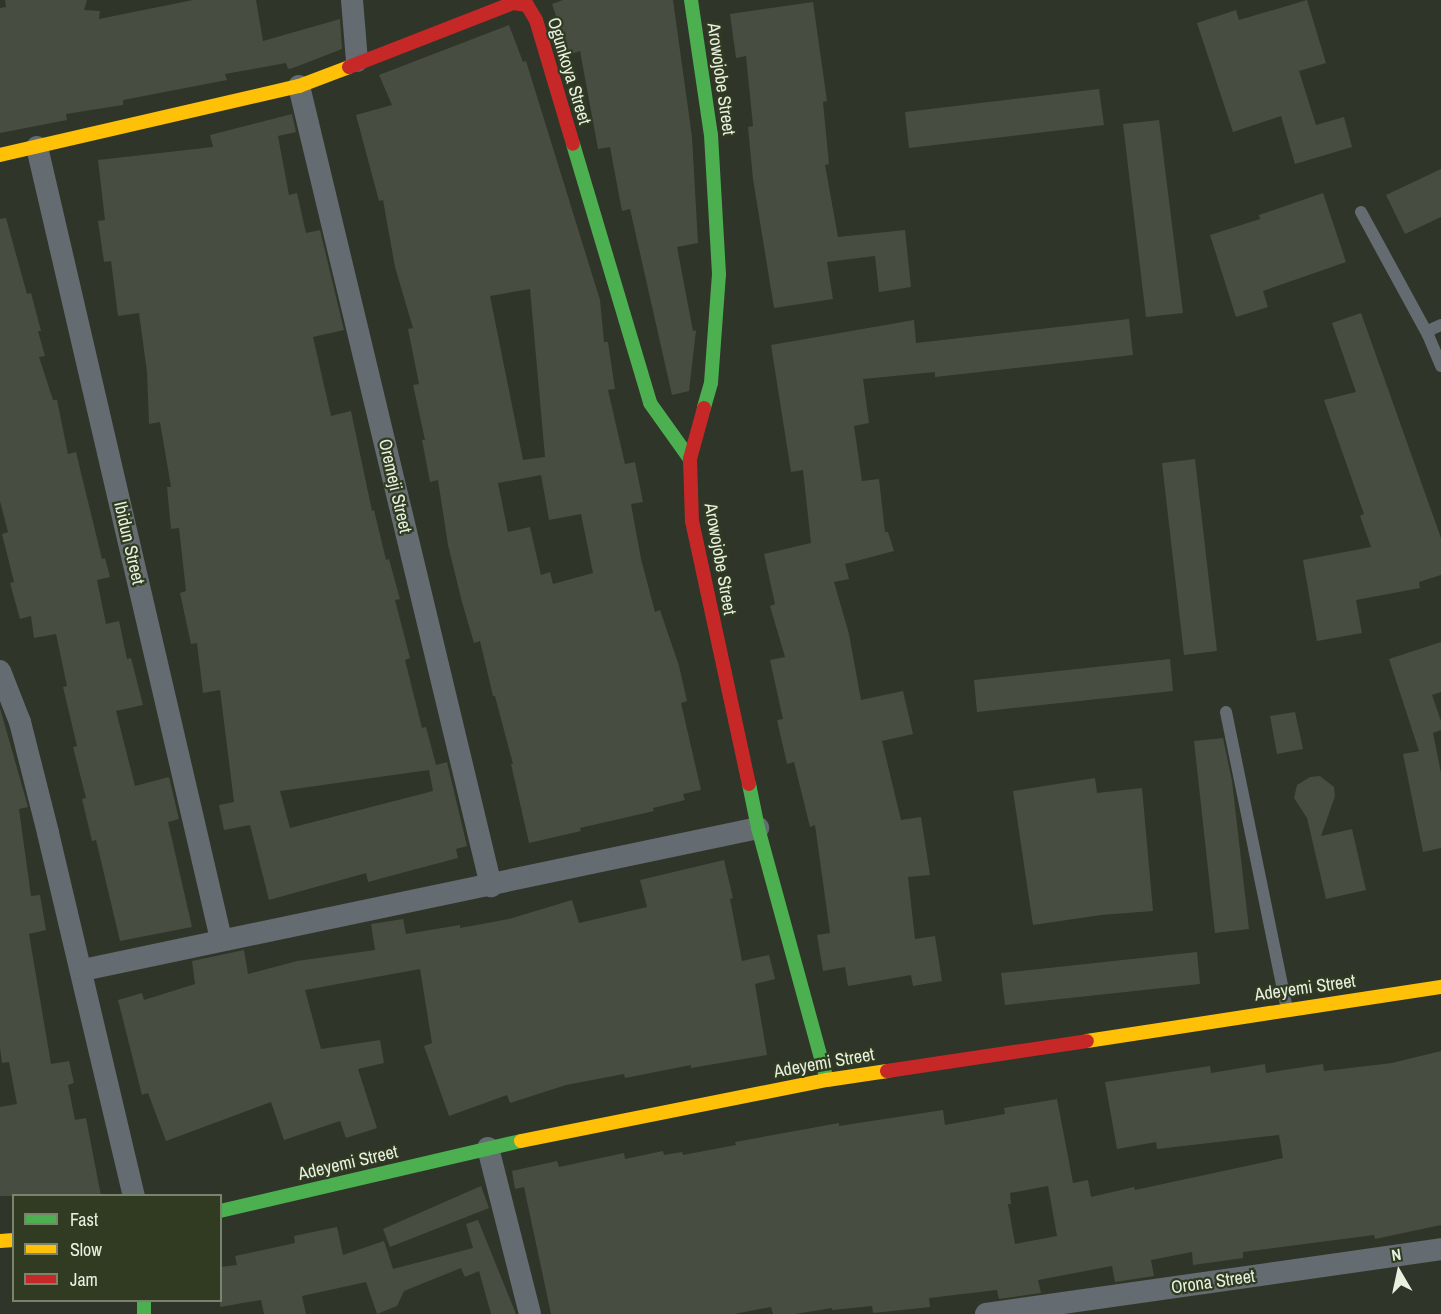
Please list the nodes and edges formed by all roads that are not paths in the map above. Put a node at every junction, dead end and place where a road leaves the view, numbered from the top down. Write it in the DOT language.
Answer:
graph roads {
  1 [pos="352,0"];
  2 [pos="691,0"];
  3 [pos="357,61"];
  4 [pos="299,86"];
  5 [pos="37,147"];
  6 [pos="0,155"];
  7 [pos="1361,212"];
  8 [pos="1441,325"];
  9 [pos="1428,335"];
  10 [pos="1441,366"];
  11 [pos="690,459"];
  12 [pos="0,671"];
  13 [pos="1226,712"];
  14 [pos="758,828"];
  15 [pos="491,886"];
  16 [pos="221,939"];
  17 [pos="82,970"];
  18 [pos="1441,987"];
  19 [pos="1287,1009"];
  20 [pos="827,1080"];
  21 [pos="488,1148"];
  22 [pos="134,1194"];
  23 [pos="222,1211"];
  24 [pos="1441,1249"];
  25 [pos="530,1314"];
  26 [pos="986,1314"];
  1 -- 3 [label="street"];
  2 -- 11 [label="street, Arowojobe Street"];
  3 -- 4 [label="street, Ogunkoya Street"];
  3 -- 11 [label="street, Ogunkoya Street"];
  4 -- 5 [label="street, Ogunkoya Street"];
  4 -- 15 [label="street, Oremeji Street"];
  5 -- 6 [label="street, Ogunkoya Street"];
  5 -- 16 [label="street, Ibidun Street"];
  7 -- 9 [label="lane"];
  8 -- 9 [label="lane"];
  9 -- 10 [label="lane"];
  11 -- 14 [label="street, Arowojobe Street"];
  12 -- 17 [label="street"];
  13 -- 19 [label="lane"];
  14 -- 15 [label="street"];
  14 -- 20 [label="street, Arowojobe Street"];
  15 -- 16 [label="street"];
  16 -- 17 [label="street"];
  17 -- 22 [label="street"];
  18 -- 19 [label="street, Adeyemi Street"];
  19 -- 20 [label="street, Adeyemi Street"];
  20 -- 21 [label="street, Adeyemi Street"];
  21 -- 23 [label="street, Adeyemi Street"];
  21 -- 25 [label="street"];
  24 -- 26 [label="street, Orona Street"];
}
